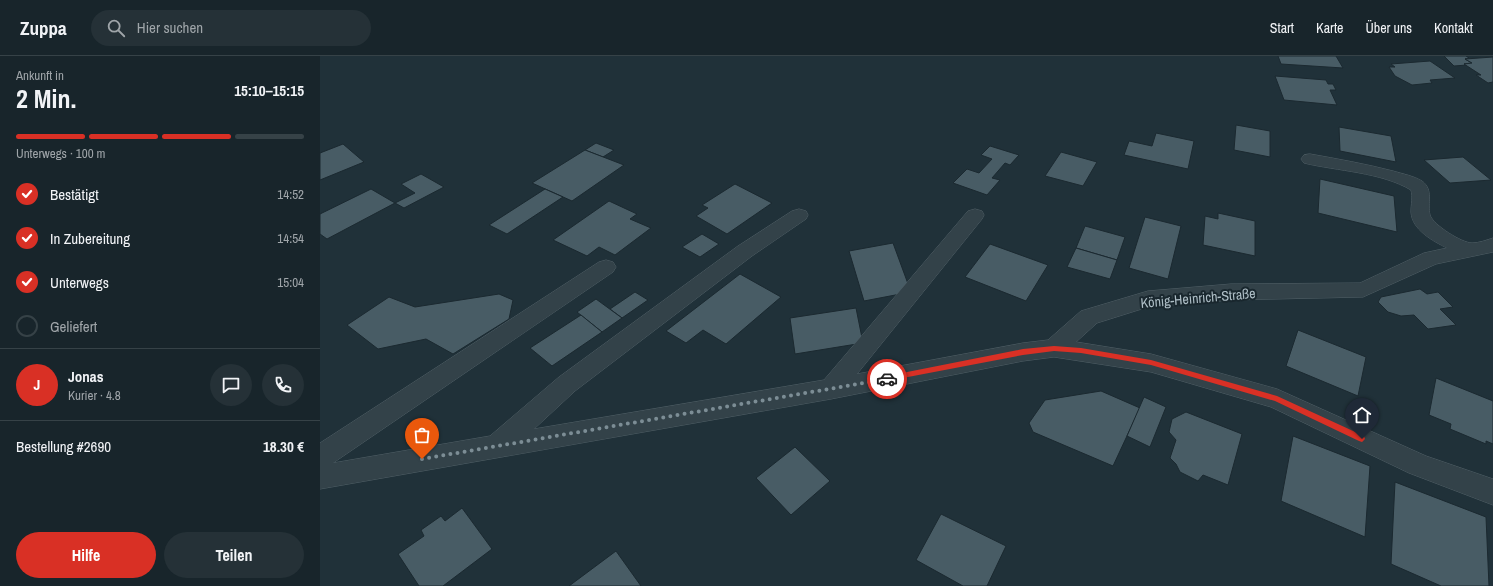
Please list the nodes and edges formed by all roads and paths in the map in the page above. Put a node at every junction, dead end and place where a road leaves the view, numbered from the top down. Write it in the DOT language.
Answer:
graph roads {
  1 [pos="1310,159"];
  2 [pos="799,215"];
  3 [pos="975,215"];
  4 [pos="1493,245"];
  5 [pos="1470,250"];
  6 [pos="606,267"];
  7 [pos="1054,348"];
  8 [pos="831,389"];
  9 [pos="497,446"];
  10 [pos="320,457"];
  11 [pos="320,477"];
  12 [pos="1493,492"];
  1 -- 5 [label="street"];
  2 -- 9 [label="street"];
  3 -- 8 [label="street"];
  4 -- 5 [label="street, König-Heinrich-Straße"];
  5 -- 7 [label="street, König-Heinrich-Straße"];
  6 -- 10 [label="street"];
  7 -- 8 [label="street"];
  7 -- 12 [label="street"];
  8 -- 9 [label="street"];
  9 -- 11 [label="street"];
}
